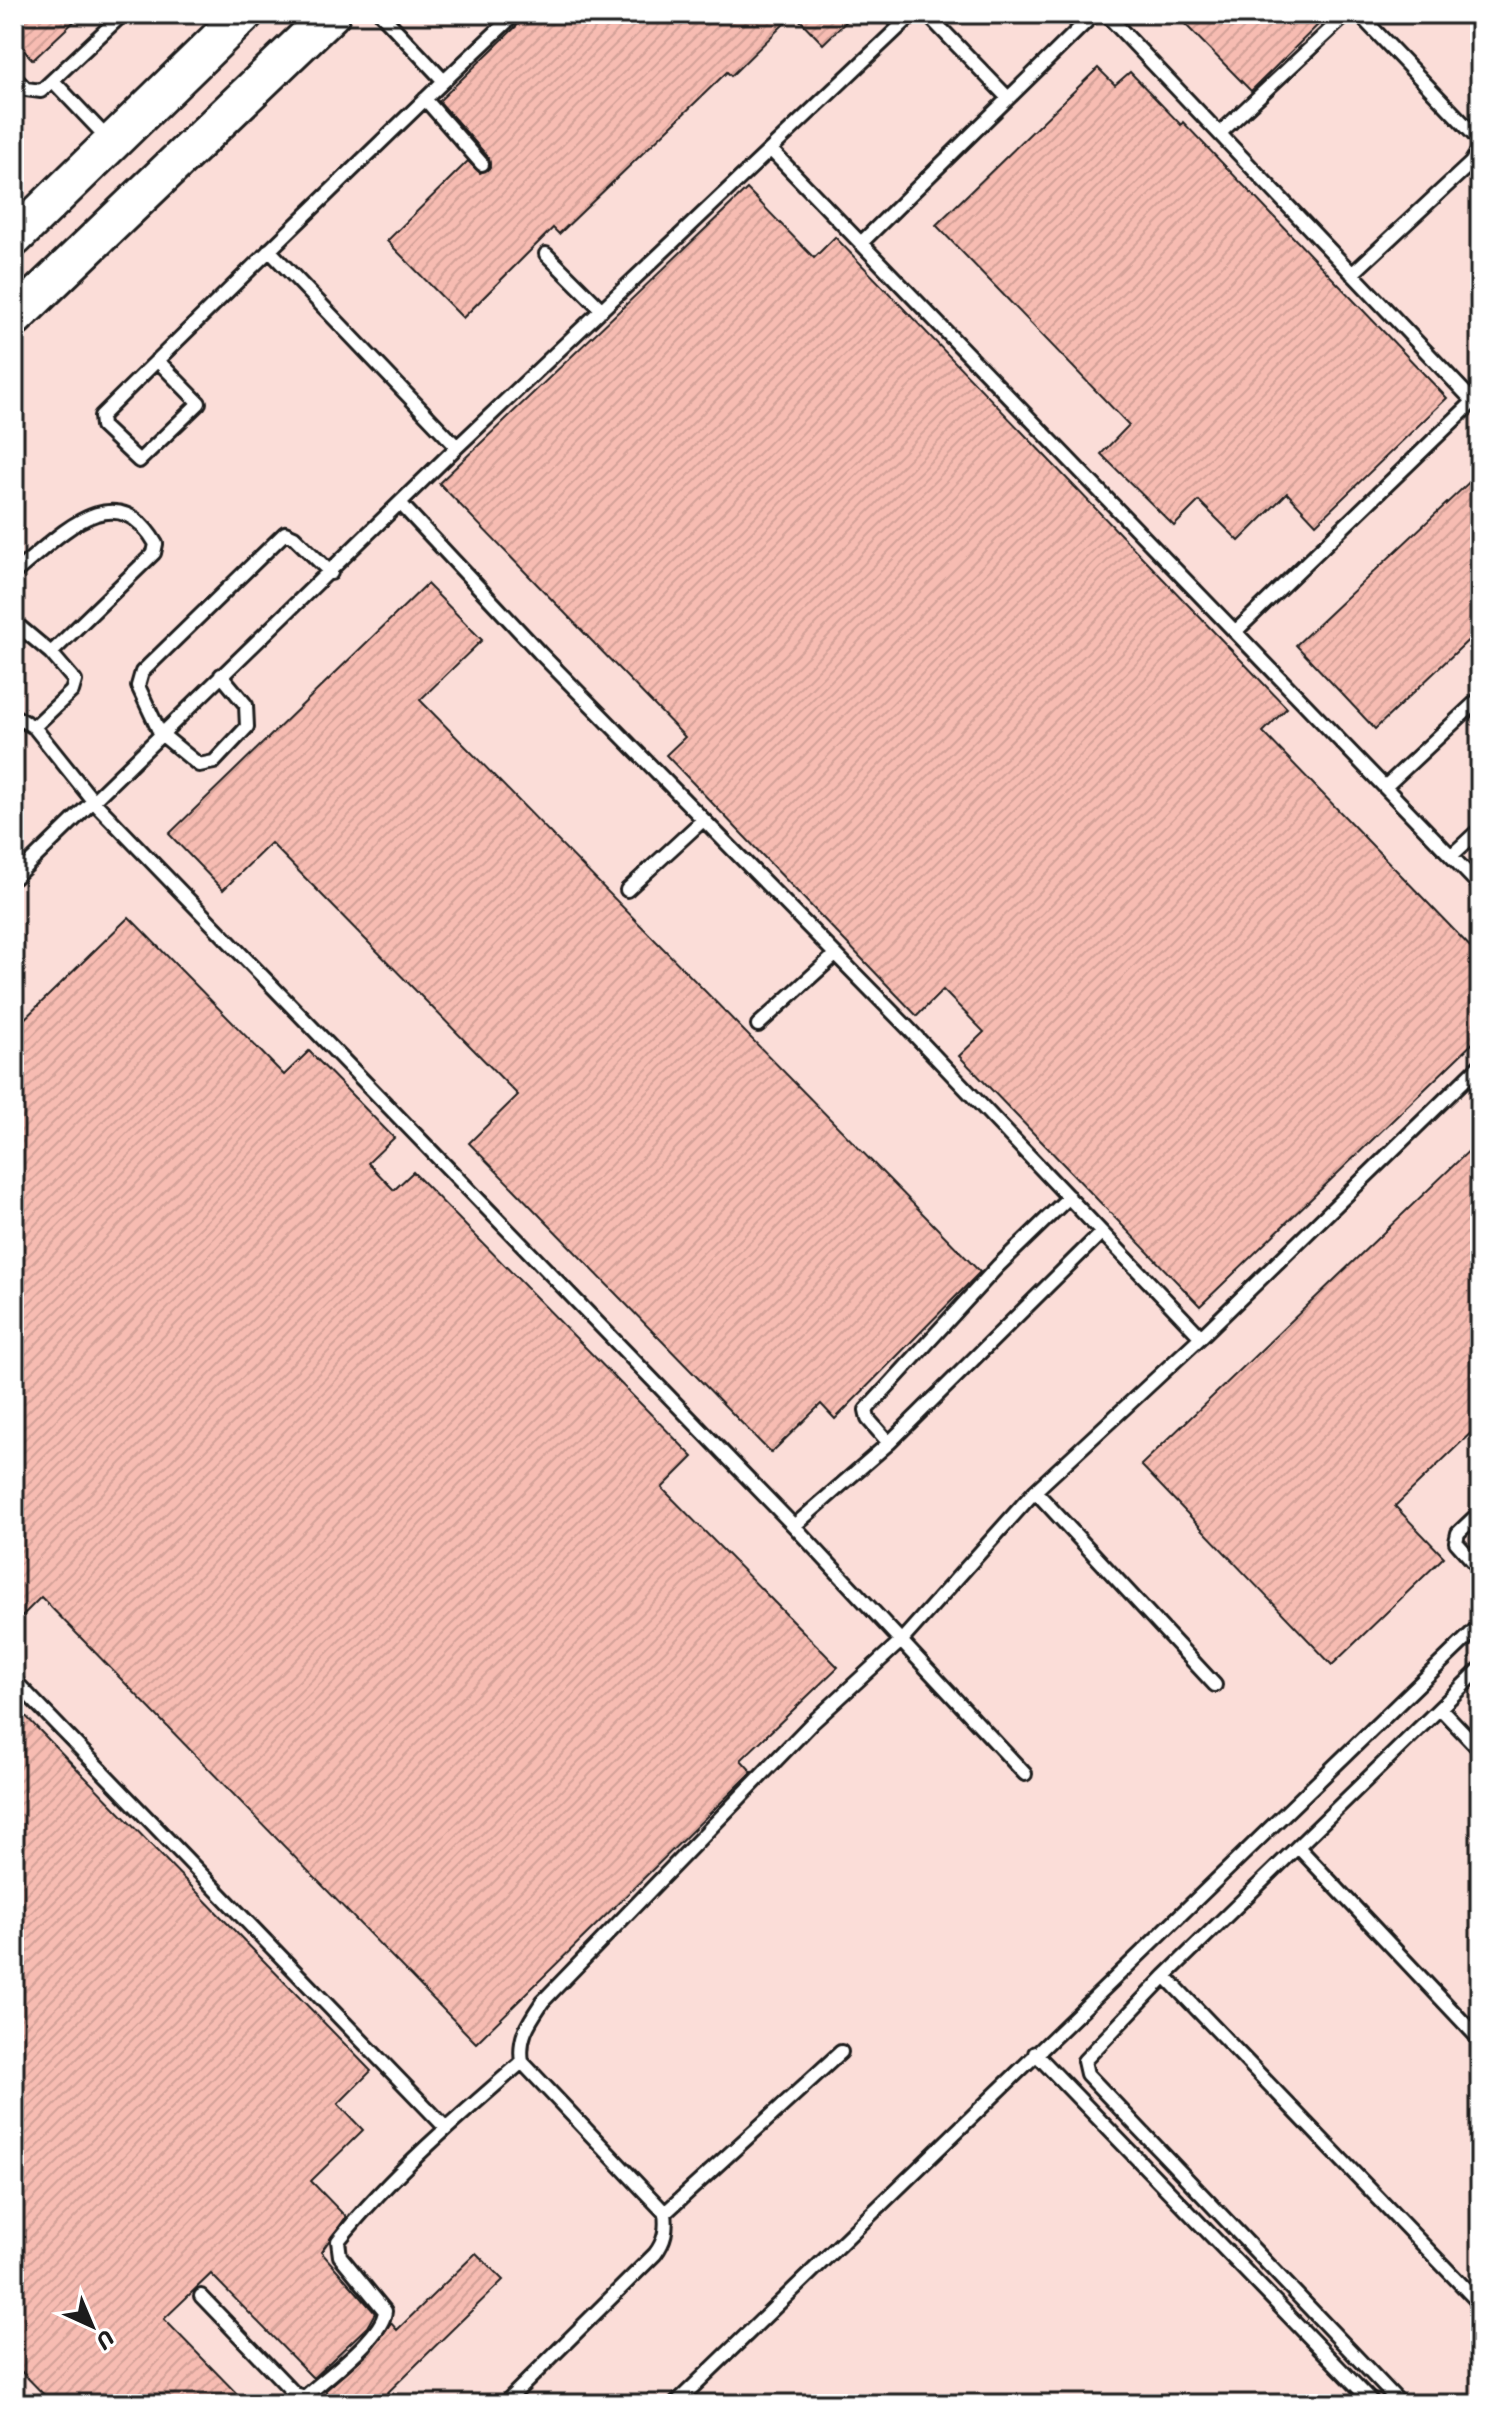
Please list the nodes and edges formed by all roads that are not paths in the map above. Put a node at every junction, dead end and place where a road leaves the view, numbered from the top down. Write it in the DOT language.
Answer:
graph roads {
  1 [pos="123,14"];
  2 [pos="244,14"];
  3 [pos="331,14"];
  4 [pos="381,14"];
  5 [pos="515,14"];
  6 [pos="913,14"];
  7 [pos="927,14"];
  8 [pos="1094,14"];
  9 [pos="1106,14"];
  10 [pos="1347,14"];
  11 [pos="1359,14"];
  12 [pos="14,77"];
  13 [pos="53,81"];
  14 [pos="444,81"];
  15 [pos="1008,98"];
  16 [pos="425,99"];
  17 [pos="1220,133"];
  18 [pos="1480,141"];
  19 [pos="112,142"];
  20 [pos="1480,148"];
  21 [pos="772,151"];
  22 [pos="482,164"];
  23 [pos="14,238"];
  24 [pos="861,243"];
  25 [pos="269,250"];
  26 [pos="546,254"];
  27 [pos="1352,274"];
  28 [pos="602,310"];
  29 [pos="14,318"];
  30 [pos="157,360"];
  31 [pos="1477,398"];
  32 [pos="457,447"];
  33 [pos="400,503"];
  34 [pos="14,573"];
  35 [pos="331,573"];
  36 [pos="14,622"];
  37 [pos="1235,632"];
  38 [pos="51,653"];
  39 [pos="221,675"];
  40 [pos="1480,698"];
  41 [pos="14,716"];
  42 [pos="34,727"];
  43 [pos="160,733"];
  44 [pos="1385,787"];
  45 [pos="94,802"];
  46 [pos="703,820"];
  47 [pos="1480,829"];
  48 [pos="1451,856"];
  49 [pos="14,878"];
  50 [pos="1480,886"];
  51 [pos="627,890"];
  52 [pos="835,955"];
  53 [pos="758,1025"];
  54 [pos="1480,1065"];
  55 [pos="1069,1197"];
  56 [pos="1101,1233"];
  57 [pos="1201,1337"];
  58 [pos="889,1443"];
  59 [pos="1035,1491"];
  60 [pos="1480,1512"];
  61 [pos="794,1526"];
  62 [pos="1480,1569"];
  63 [pos="1480,1625"];
  64 [pos="902,1640"];
  65 [pos="1480,1669"];
  66 [pos="14,1680"];
  67 [pos="1215,1685"];
  68 [pos="1440,1708"];
  69 [pos="1480,1750"];
  70 [pos="1025,1774"];
  71 [pos="1298,1847"];
  72 [pos="1165,1976"];
  73 [pos="1480,2040"];
  74 [pos="841,2052"];
  75 [pos="1035,2053"];
  76 [pos="522,2062"];
  77 [pos="446,2128"];
  78 [pos="665,2213"];
  79 [pos="201,2296"];
  80 [pos="1480,2304"];
  81 [pos="504,2404"];
  82 [pos="675,2404"];
  83 [pos="1374,2404"];
  84 [pos="1401,2404"];
  1 -- 13 [label="lane"];
  2 -- 19 [label="street"];
  3 -- 29 [label="street"];
  4 -- 14 [label="lane"];
  5 -- 14 [label="lane"];
  6 -- 21 [label="lane"];
  7 -- 15 [label="lane"];
  8 -- 15 [label="lane"];
  9 -- 17 [label="lane"];
  10 -- 17 [label="lane"];
  11 -- 18 [label="lane"];
  12 -- 13 [label="lane"];
  13 -- 19 [label="lane"];
  14 -- 16 [label="lane"];
  15 -- 24 [label="lane"];
  16 -- 22 [label="lane"];
  16 -- 25 [label="lane"];
  17 -- 27 [label="lane"];
  19 -- 23 [label="street"];
  20 -- 27 [label="lane"];
  21 -- 24 [label="lane"];
  21 -- 28 [label="lane"];
  24 -- 37 [label="lane"];
  25 -- 30 [label="lane"];
  25 -- 32 [label="lane"];
  26 -- 28 [label="lane"];
  27 -- 31 [label="lane"];
  28 -- 32 [label="lane"];
  30 -- 30 [label="lane"];
  31 -- 37 [label="lane"];
  32 -- 33 [label="lane"];
  33 -- 35 [label="lane"];
  33 -- 46 [label="lane"];
  34 -- 38 [label="lane"];
  35 -- 39 [label="lane"];
  35 -- 43 [label="lane"];
  36 -- 38 [label="lane"];
  37 -- 44 [label="lane"];
  38 -- 42 [label="lane"];
  39 -- 43 [label="lane"];
  39 -- 43 [label="lane"];
  40 -- 44 [label="lane"];
  41 -- 42 [label="lane"];
  42 -- 45 [label="lane"];
  43 -- 45 [label="lane"];
  44 -- 48 [label="lane"];
  45 -- 49 [label="lane"];
  45 -- 61 [label="lane"];
  46 -- 51 [label="lane"];
  46 -- 52 [label="lane"];
  47 -- 48 [label="lane"];
  48 -- 50 [label="lane"];
  52 -- 53 [label="lane"];
  52 -- 55 [label="lane"];
  54 -- 57 [label="lane"];
  55 -- 56 [label="lane"];
  55 -- 58 [label="lane"];
  56 -- 57 [label="lane"];
  56 -- 58 [label="lane"];
  57 -- 59 [label="lane"];
  58 -- 61 [label="lane"];
  59 -- 64 [label="lane"];
  59 -- 67 [label="lane"];
  60 -- 62 [label="lane"];
  61 -- 64 [label="lane"];
  63 -- 75 [label="lane"];
  64 -- 70 [label="lane"];
  64 -- 76 [label="lane"];
  65 -- 68 [label="lane"];
  66 -- 77 [label="lane"];
  68 -- 69 [label="lane"];
  68 -- 71 [label="lane"];
  71 -- 72 [label="lane"];
  71 -- 73 [label="lane"];
  72 -- 80 [label="lane"];
  72 -- 84 [label="lane"];
  74 -- 78 [label="lane"];
  75 -- 82 [label="lane"];
  75 -- 83 [label="lane"];
  76 -- 77 [label="lane"];
  76 -- 78 [label="lane"];
  77 -- 79 [label="lane"];
  78 -- 81 [label="lane"];
}
